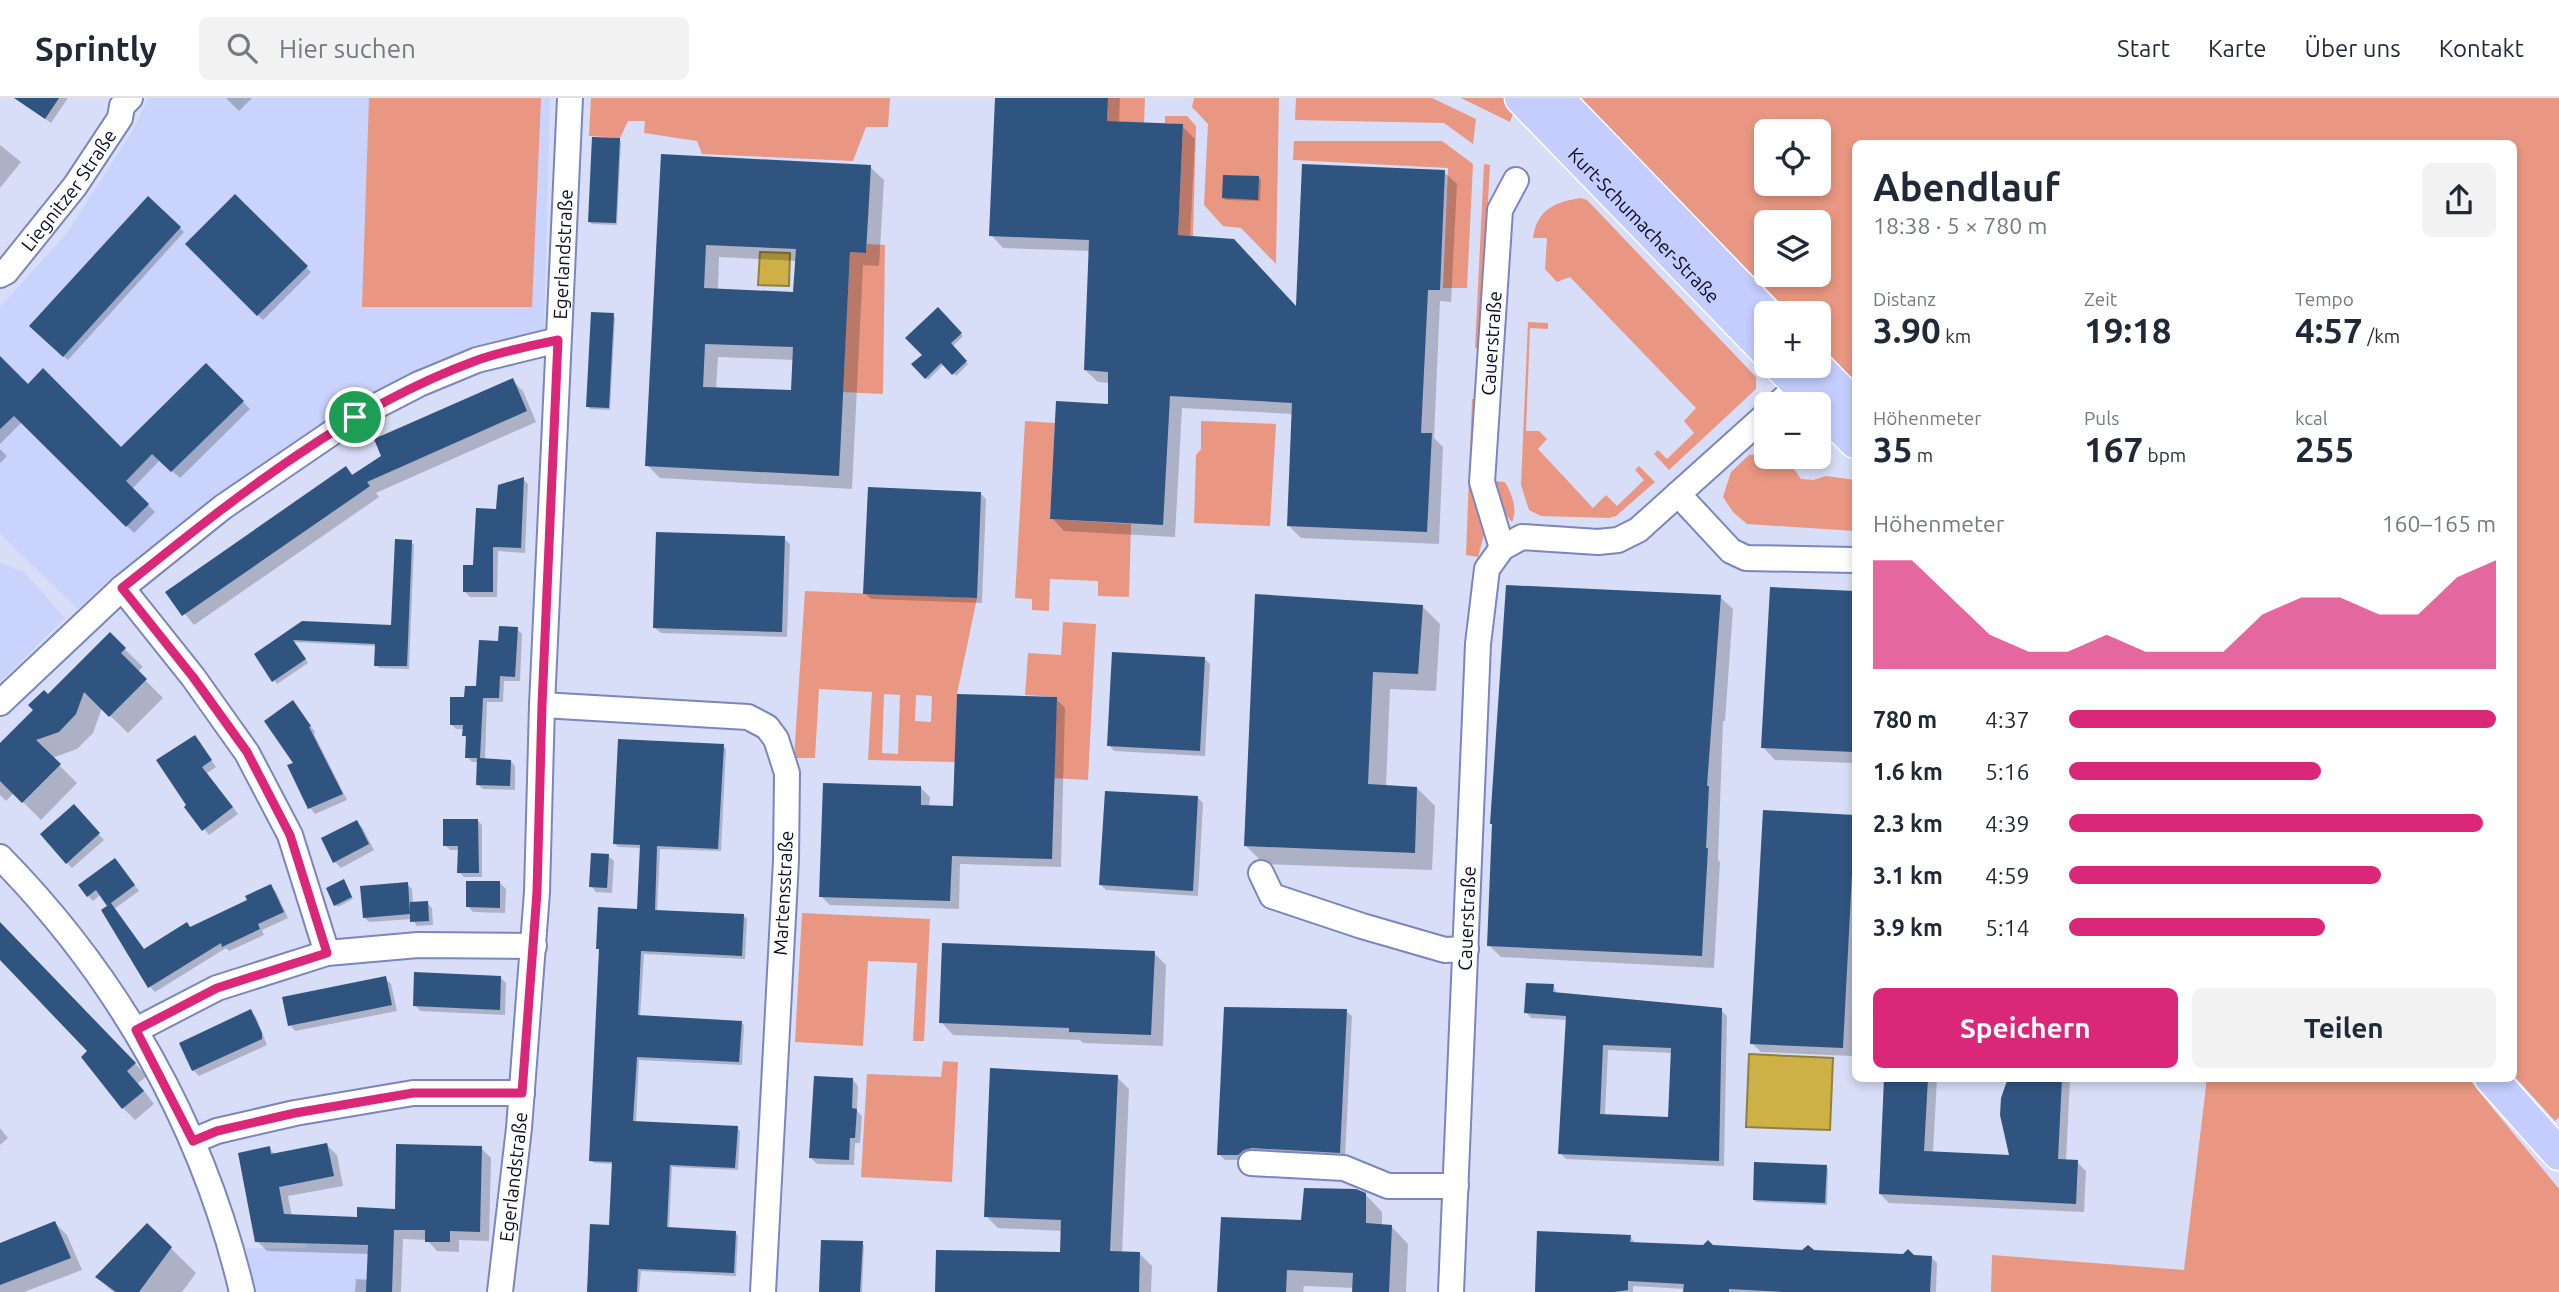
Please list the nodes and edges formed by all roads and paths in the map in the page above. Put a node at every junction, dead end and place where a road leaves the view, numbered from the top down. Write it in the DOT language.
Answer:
graph roads {
  1 [pos="130,98"];
  2 [pos="569,98"];
  3 [pos="1521,98"];
  4 [pos="1557,98"];
  5 [pos="1516,180"];
  6 [pos="0,275"];
  7 [pos="1754,302"];
  8 [pos="558,340"];
  9 [pos="1754,340"];
  10 [pos="1804,385"];
  11 [pos="1852,404"];
  12 [pos="1754,426"];
  13 [pos="1852,439"];
  14 [pos="1678,494"];
  15 [pos="1502,548"];
  16 [pos="1852,560"];
  17 [pos="122,588"];
  18 [pos="0,703"];
  19 [pos="542,705"];
  20 [pos="0,858"];
  21 [pos="1261,873"];
  22 [pos="534,946"];
  23 [pos="1466,949"];
  24 [pos="327,953"];
  25 [pos="136,1030"];
  26 [pos="2495,1082"];
  27 [pos="522,1093"];
  28 [pos="193,1141"];
  29 [pos="2559,1154"];
  30 [pos="1251,1163"];
  31 [pos="1456,1185"];
  32 [pos="242,1292"];
  33 [pos="500,1292"];
  34 [pos="763,1292"];
  35 [pos="1451,1292"];
  1 -- 6 [label="street, Liegnitzer Straße"];
  2 -- 8 [label="street, Egerlandstraße"];
  3 -- 9 [label="main road, Kurt-Schumacher-Straße"];
  4 -- 7 [label="main road, Kurt-Schumacher-Straße"];
  5 -- 15 [label="street, Cauerstraße"];
  8 -- 17 [label="street"];
  8 -- 19 [label="street, Egerlandstraße"];
  10 -- 11 [label="main road"];
  10 -- 13 [label="main road"];
  12 -- 14 [label="street"];
  14 -- 15 [label="street"];
  14 -- 16 [label="street"];
  15 -- 23 [label="street, Cauerstraße"];
  17 -- 18 [label="street"];
  17 -- 24 [label="street"];
  19 -- 22 [label="street, Egerlandstraße"];
  19 -- 34 [label="street, Martensstraße"];
  20 -- 25 [label="street"];
  21 -- 23 [label="street"];
  22 -- 24 [label="street"];
  22 -- 27 [label="street, Egerlandstraße"];
  23 -- 31 [label="street, Cauerstraße"];
  24 -- 25 [label="street"];
  25 -- 28 [label="street"];
  26 -- 29 [label="main road"];
  27 -- 28 [label="street"];
  27 -- 33 [label="street, Egerlandstraße"];
  28 -- 32 [label="street"];
  30 -- 31 [label="street"];
  31 -- 35 [label="street, Cauerstraße"];
}
